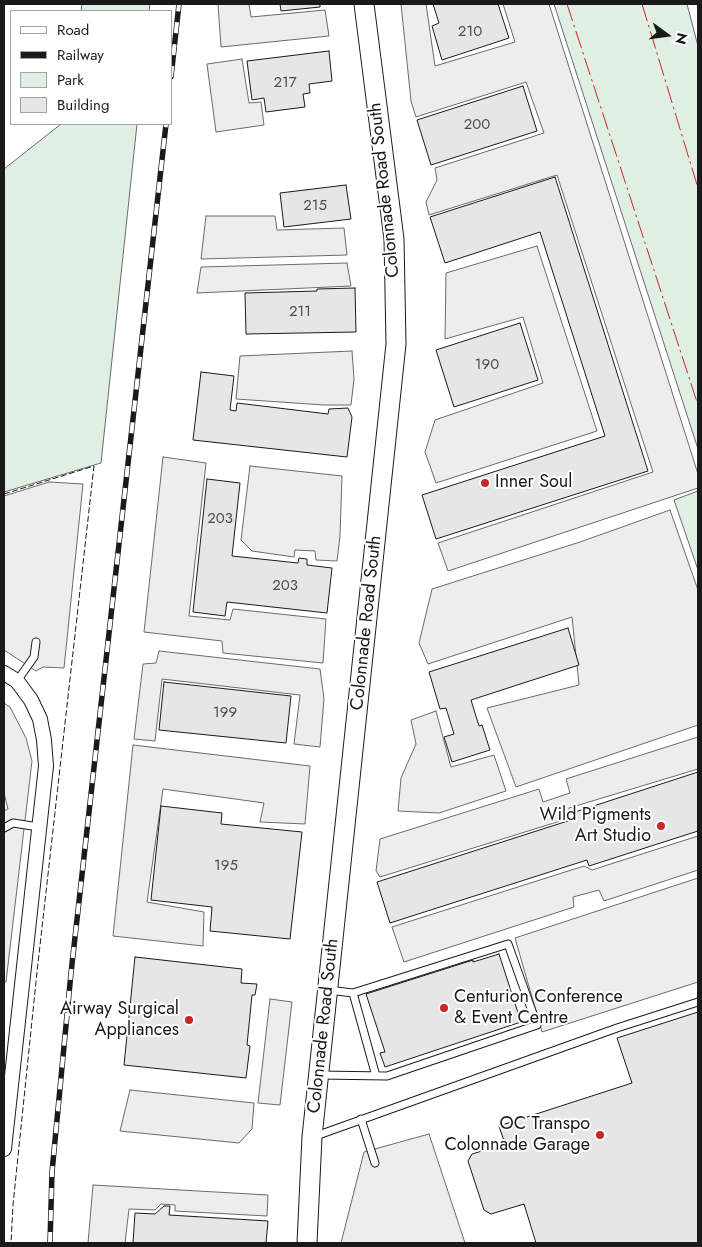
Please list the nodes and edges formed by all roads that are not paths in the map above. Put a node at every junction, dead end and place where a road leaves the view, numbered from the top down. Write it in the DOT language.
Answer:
graph roads {
  1 [pos="364,4"];
  2 [pos="36,642"];
  3 [pos="4,674"];
  4 [pos="17,682"];
  5 [pos="39,827"];
  6 [pos="4,828"];
  7 [pos="328,990"];
  8 [pos="353,993"];
  9 [pos="698,1002"];
  10 [pos="319,1075"];
  11 [pos="376,1076"];
  12 [pos="361,1119"];
  13 [pos="312,1137"];
  14 [pos="4,1149"];
  15 [pos="375,1163"];
  16 [pos="307,1243"];
  1 -- 7 [label="street, Colonnade Road South"];
  2 -- 4 [label="lane"];
  3 -- 4 [label="street"];
  4 -- 5 [label="street"];
  5 -- 6 [label="lane"];
  5 -- 14 [label="street"];
  7 -- 8 [label="lane"];
  7 -- 10 [label="street, Colonnade Road South"];
  8 -- 11 [label="lane"];
  8 -- 11 [label="lane"];
  9 -- 12 [label="lane"];
  10 -- 11 [label="lane"];
  10 -- 13 [label="street, Colonnade Road South"];
  12 -- 13 [label="lane"];
  12 -- 15 [label="lane"];
  13 -- 16 [label="street, Colonnade Road South"];
}
